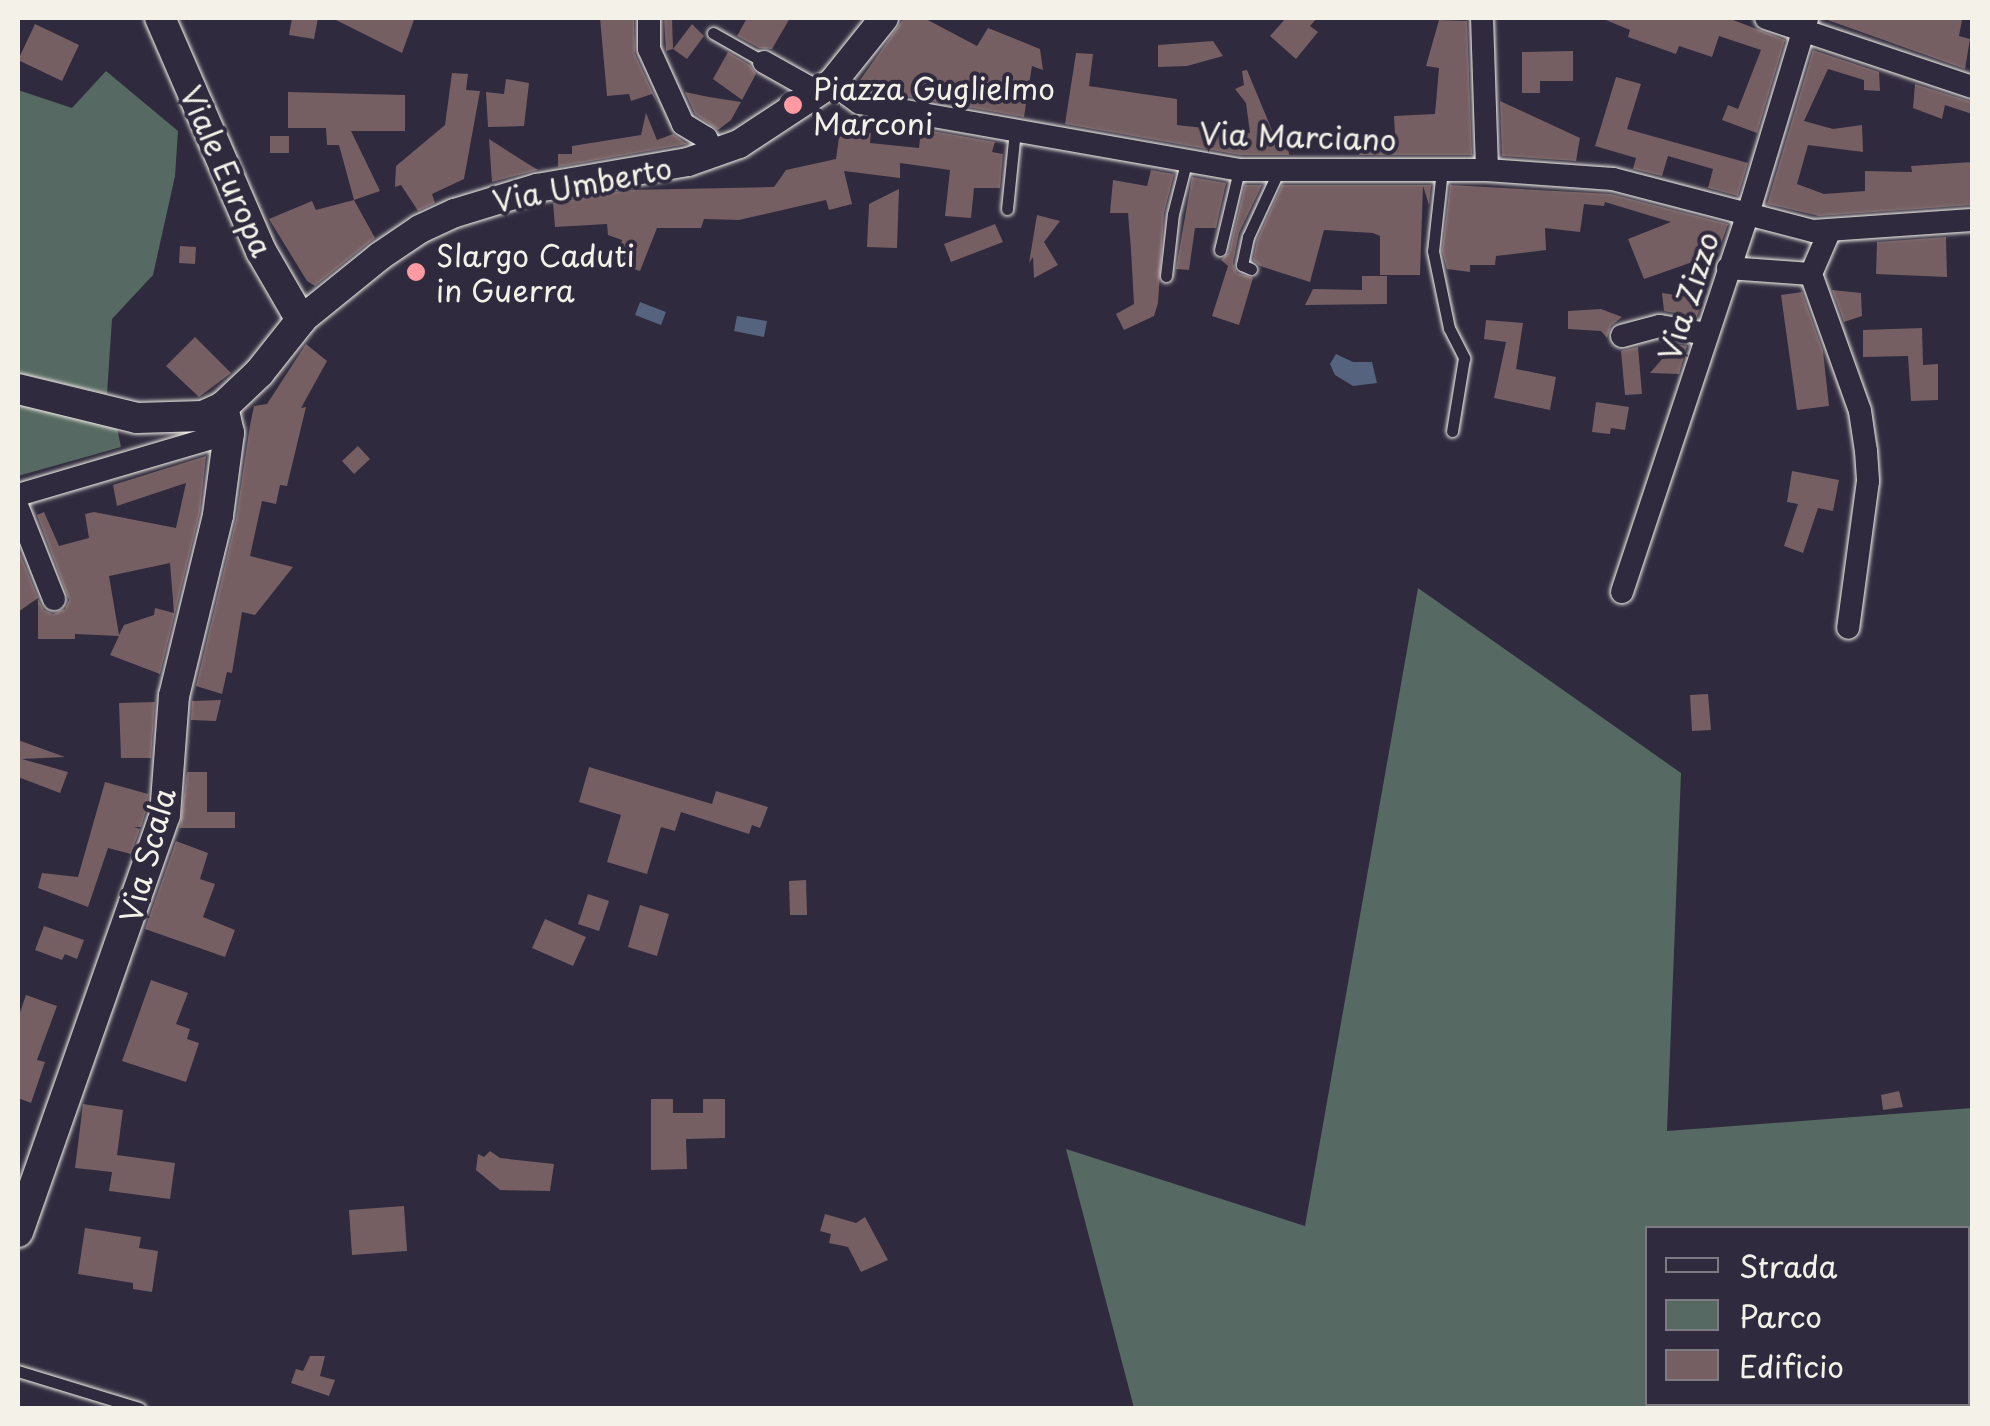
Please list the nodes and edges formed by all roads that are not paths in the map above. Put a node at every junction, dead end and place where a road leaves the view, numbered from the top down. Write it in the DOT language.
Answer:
graph roads {
  1 [pos="160,18"];
  2 [pos="649,18"];
  3 [pos="884,18"];
  4 [pos="1482,18"];
  5 [pos="1766,18"];
  6 [pos="1805,24"];
  7 [pos="713,33"];
  8 [pos="764,62"];
  9 [pos="1972,86"];
  10 [pos="833,92"];
  11 [pos="1014,130"];
  12 [pos="714,152"];
  13 [pos="1186,163"];
  14 [pos="1239,170"];
  15 [pos="1442,170"];
  16 [pos="1486,170"];
  17 [pos="1278,172"];
  18 [pos="1007,210"];
  19 [pos="1745,217"];
  20 [pos="1972,220"];
  21 [pos="1837,230"];
  22 [pos="1220,250"];
  23 [pos="1728,268"];
  24 [pos="1250,269"];
  25 [pos="1166,276"];
  26 [pos="1812,281"];
  27 [pos="301,320"];
  28 [pos="1707,334"];
  29 [pos="1622,336"];
  30 [pos="18,390"];
  31 [pos="226,420"];
  32 [pos="1452,431"];
  33 [pos="18,495"];
  34 [pos="18,508"];
  35 [pos="1622,592"];
  36 [pos="54,599"];
  37 [pos="1848,628"];
  38 [pos="18,1232"];
  39 [pos="18,1371"];
  40 [pos="140,1408"];
  1 -- 27 [label="main road, Viale Europa"];
  2 -- 12 [label="street"];
  3 -- 10 [label="street, Via Umberto"];
  4 -- 16 [label="street"];
  5 -- 6 [label="street"];
  6 -- 9 [label="street"];
  6 -- 19 [label="street, Via Zizzo"];
  7 -- 8 [label="lane"];
  8 -- 10 [label="street"];
  10 -- 11 [label="street, Via Marciano"];
  10 -- 12 [label="street, Via Umberto"];
  11 -- 13 [label="street, Via Marciano"];
  11 -- 18 [label="lane"];
  12 -- 27 [label="street, Via Umberto"];
  13 -- 14 [label="street, Via Marciano"];
  13 -- 25 [label="lane"];
  14 -- 17 [label="street, Via Marciano"];
  14 -- 22 [label="lane"];
  15 -- 16 [label="street, Via Marciano"];
  15 -- 17 [label="street, Via Marciano"];
  15 -- 32 [label="lane"];
  16 -- 19 [label="street, Via Marciano"];
  17 -- 24 [label="lane"];
  19 -- 21 [label="street, Via Marciano"];
  19 -- 23 [label="street, Via Zizzo"];
  20 -- 21 [label="street, Via Marciano"];
  21 -- 26 [label="street"];
  23 -- 26 [label="street"];
  23 -- 28 [label="street, Via Zizzo"];
  26 -- 37 [label="street"];
  27 -- 31 [label="main road, Via Umberto"];
  28 -- 29 [label="street"];
  28 -- 35 [label="street, Via Zizzo"];
  30 -- 31 [label="main road"];
  31 -- 33 [label="street"];
  31 -- 38 [label="main road, Via Scala"];
  34 -- 36 [label="street"];
  39 -- 40 [label="lane"];
}
